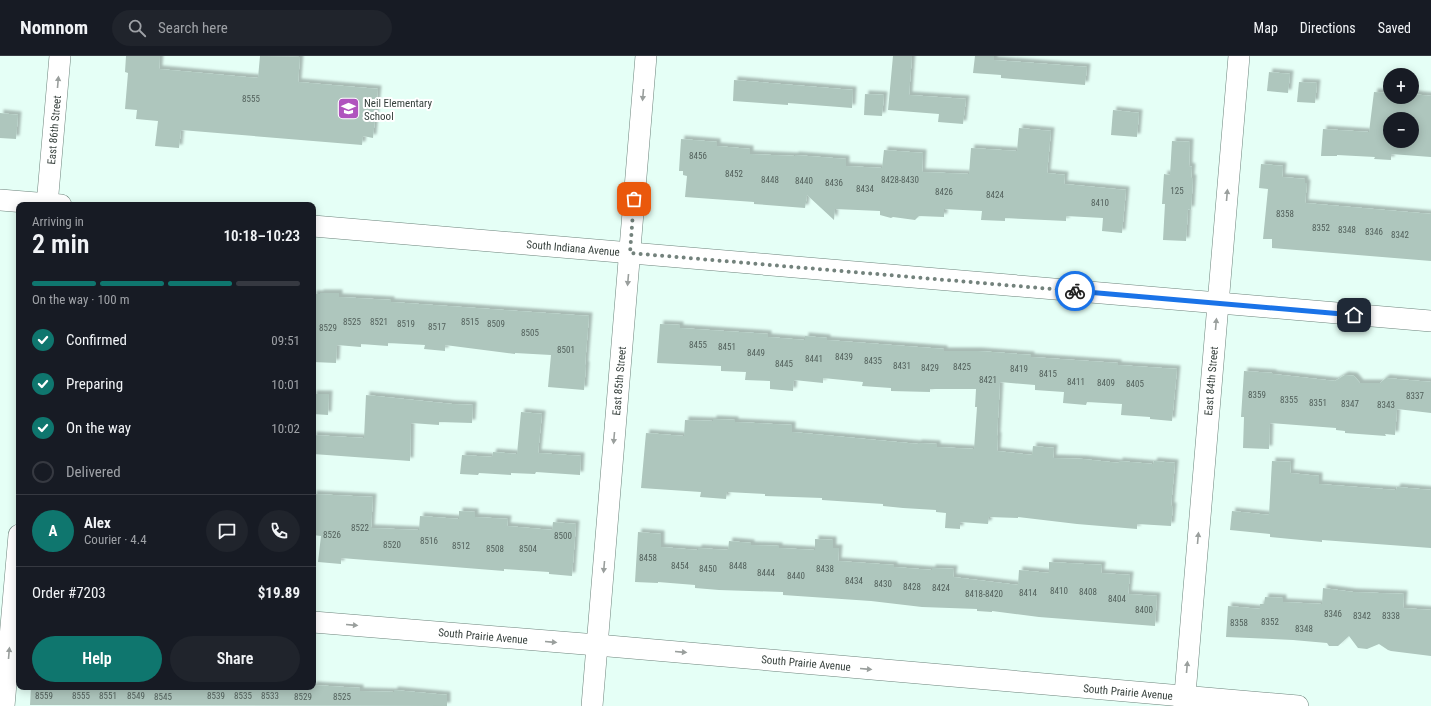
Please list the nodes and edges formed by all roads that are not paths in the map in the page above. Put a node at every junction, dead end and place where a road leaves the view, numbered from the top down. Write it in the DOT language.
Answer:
graph roads {
  1 [pos="60,56"];
  2 [pos="646,56"];
  3 [pos="1239,56"];
  4 [pos="0,200"];
  5 [pos="21,202"];
  6 [pos="52,202"];
  7 [pos="316,226"];
  8 [pos="630,253"];
  9 [pos="1218,303"];
  10 [pos="1431,321"];
  11 [pos="16,559"];
  12 [pos="11,598"];
  13 [pos="316,622"];
  14 [pos="597,645"];
  15 [pos="1184,701"];
  16 [pos="4,706"];
  17 [pos="592,706"];
  18 [pos="1298,706"];
  6 -- 1 [label="street, East 86th Street, one-way"];
  2 -- 8 [label="street, East 85th Street, one-way"];
  9 -- 3 [label="street, East 84th Street, one-way"];
  4 -- 5 [label="street"];
  7 -- 8 [label="street, South Indiana Avenue"];
  8 -- 9 [label="street, South Indiana Avenue"];
  8 -- 14 [label="street, East 85th Street, one-way"];
  9 -- 10 [label="street, South Indiana Avenue"];
  15 -- 9 [label="street, East 84th Street, one-way"];
  11 -- 12 [label="street"];
  16 -- 12 [label="street, one-way"];
  13 -- 14 [label="street, South Prairie Avenue, one-way"];
  14 -- 15 [label="street, South Prairie Avenue, one-way"];
  14 -- 17 [label="street, East 85th Street"];
  15 -- 18 [label="street, South Prairie Avenue"];
}
